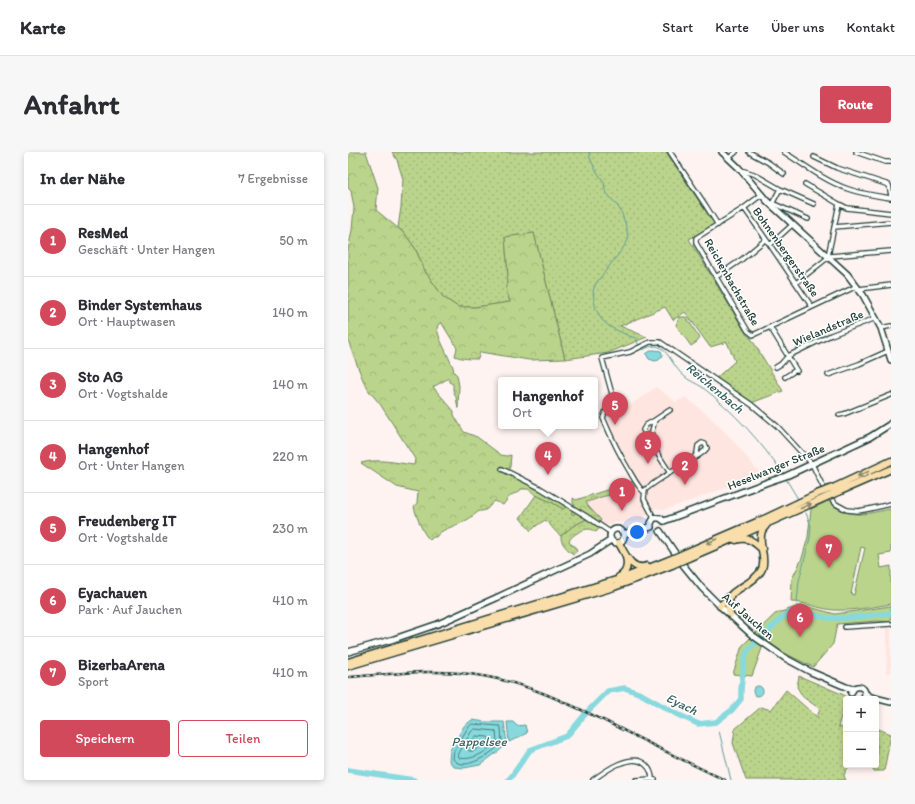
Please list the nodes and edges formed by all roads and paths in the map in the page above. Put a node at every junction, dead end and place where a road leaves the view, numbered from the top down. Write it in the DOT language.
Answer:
graph roads {
  1 [pos="670,152"];
  2 [pos="722,152"];
  3 [pos="736,152"];
  4 [pos="749,152"];
  5 [pos="784,152"];
  6 [pos="856,152"];
  7 [pos="814,157"];
  8 [pos="729,158"];
  9 [pos="891,162"];
  10 [pos="740,170"];
  11 [pos="784,174"];
  12 [pos="805,184"];
  13 [pos="780,189"];
  14 [pos="761,195"];
  15 [pos="891,197"];
  16 [pos="772,204"];
  17 [pos="814,204"];
  18 [pos="839,204"];
  19 [pos="744,208"];
  20 [pos="891,213"];
  21 [pos="808,219"];
  22 [pos="891,222"];
  23 [pos="793,224"];
  24 [pos="718,225"];
  25 [pos="834,227"];
  26 [pos="765,240"];
  27 [pos="770,245"];
  28 [pos="891,251"];
  29 [pos="828,256"];
  30 [pos="716,277"];
  31 [pos="796,282"];
  32 [pos="891,285"];
  33 [pos="858,287"];
  34 [pos="812,307"];
  35 [pos="876,318"];
  36 [pos="891,326"];
  37 [pos="770,327"];
  38 [pos="881,328"];
  39 [pos="888,351"];
  40 [pos="788,356"];
  41 [pos="891,359"];
  42 [pos="776,367"];
  43 [pos="828,375"];
  44 [pos="785,377"];
  45 [pos="891,395"];
  46 [pos="670,410"];
  47 [pos="839,415"];
  48 [pos="655,420"];
  49 [pos="891,423"];
  50 [pos="650,442"];
  51 [pos="693,459"];
  52 [pos="891,462"];
  53 [pos="812,464"];
  54 [pos="502,469"];
  55 [pos="891,469"];
  56 [pos="670,473"];
  57 [pos="837,490"];
  58 [pos="644,492"];
  59 [pos="819,497"];
  60 [pos="891,504"];
  61 [pos="654,518"];
  62 [pos="664,521"];
  63 [pos="768,524"];
  64 [pos="651,527"];
  65 [pos="660,531"];
  66 [pos="610,532"];
  67 [pos="624,534"];
  68 [pos="610,540"];
  69 [pos="619,543"];
  70 [pos="723,543"];
  71 [pos="762,550"];
  72 [pos="625,553"];
  73 [pos="686,555"];
  74 [pos="670,562"];
  75 [pos="662,563"];
  76 [pos="604,584"];
  77 [pos="734,592"];
  78 [pos="720,606"];
  79 [pos="730,615"];
  80 [pos="891,624"];
  81 [pos="845,627"];
  82 [pos="348,652"];
  83 [pos="348,662"];
  84 [pos="348,666"];
  85 [pos="852,691"];
  86 [pos="853,696"];
  87 [pos="864,696"];
  88 [pos="879,699"];
  89 [pos="891,702"];
  90 [pos="653,779"];
  91 [pos="593,780"];
  92 [pos="636,780"];
  1 -- 24 [label="street"];
  2 -- 8 [label="street"];
  3 -- 8 [label="street"];
  4 -- 11 [label="street"];
  5 -- 15 [label="street"];
  6 -- 9 [label="street"];
  7 -- 15 [label="street"];
  8 -- 10 [label="street"];
  10 -- 13 [label="street"];
  10 -- 14 [label="street"];
  12 -- 18 [label="street"];
  13 -- 16 [label="street"];
  13 -- 17 [label="street"];
  14 -- 16 [label="street"];
  14 -- 19 [label="street"];
  16 -- 21 [label="street"];
  16 -- 23 [label="street"];
  18 -- 20 [label="street"];
  18 -- 25 [label="street"];
  19 -- 24 [label="street"];
  19 -- 26 [label="street, Bohnenbergerstraße"];
  22 -- 25 [label="street"];
  23 -- 27 [label="street"];
  23 -- 29 [label="street"];
  24 -- 30 [label="street, Reichenbachstraße"];
  25 -- 29 [label="street"];
  26 -- 27 [label="street, Bohnenbergerstraße"];
  26 -- 30 [label="street"];
  27 -- 31 [label="street, Bohnenbergerstraße"];
  28 -- 29 [label="street"];
  29 -- 31 [label="street"];
  29 -- 33 [label="street"];
  30 -- 37 [label="street, Reichenbachstraße"];
  31 -- 34 [label="street, Bohnenbergerstraße"];
  32 -- 33 [label="street"];
  33 -- 34 [label="street"];
  33 -- 35 [label="street"];
  34 -- 37 [label="street"];
  35 -- 38 [label="street"];
  35 -- 40 [label="street, Wielandstraße"];
  36 -- 38 [label="street"];
  37 -- 40 [label="street"];
  38 -- 39 [label="street"];
  39 -- 41 [label="street"];
  39 -- 43 [label="street"];
  40 -- 42 [label="street, Wielandstraße"];
  40 -- 44 [label="street"];
  45 -- 47 [label="street"];
  46 -- 48 [label="street"];
  48 -- 50 [label="street"];
  48 -- 50 [label="street"];
  49 -- 53 [label="street, Heselwanger Straße"];
  50 -- 56 [label="street"];
  51 -- 51 [label="street"];
  51 -- 56 [label="street"];
  52 -- 57 [label="highway, one-way"];
  53 -- 58 [label="street"];
  53 -- 60 [label="street"];
  53 -- 62 [label="street, Heselwanger Straße"];
  54 -- 66 [label="street"];
  55 -- 57 [label="highway"];
  56 -- 58 [label="street"];
  57 -- 59 [label="highway, bridge"];
  58 -- 61 [label="street"];
  63 -- 59 [label="highway, one-way"];
  59 -- 73 [label="highway, one-way"];
  61 -- 62 [label="street"];
  61 -- 64 [label="street"];
  62 -- 65 [label="street"];
  63 -- 70 [label="highway"];
  63 -- 71 [label="highway"];
  64 -- 65 [label="street"];
  64 -- 67 [label="street"];
  65 -- 78 [label="street, Auf Jauchen"];
  66 -- 67 [label="street"];
  66 -- 68 [label="street"];
  67 -- 69 [label="street"];
  68 -- 69 [label="street"];
  68 -- 82 [label="street"];
  69 -- 72 [label="highway"];
  70 -- 71 [label="highway"];
  70 -- 73 [label="highway"];
  71 -- 77 [label="highway"];
  72 -- 75 [label="highway"];
  72 -- 76 [label="highway"];
  73 -- 74 [label="highway, bridge"];
  74 -- 75 [label="highway"];
  74 -- 84 [label="highway"];
  75 -- 76 [label="highway"];
  76 -- 83 [label="highway"];
  77 -- 78 [label="highway"];
  77 -- 79 [label="highway"];
  78 -- 79 [label="street, Auf Jauchen"];
  79 -- 85 [label="street, Auf Jauchen"];
  80 -- 81 [label="street"];
  85 -- 86 [label="street"];
  85 -- 87 [label="street"];
  88 -- 89 [label="street"];
  90 -- 91 [label="street"];
  90 -- 92 [label="street"];
}
